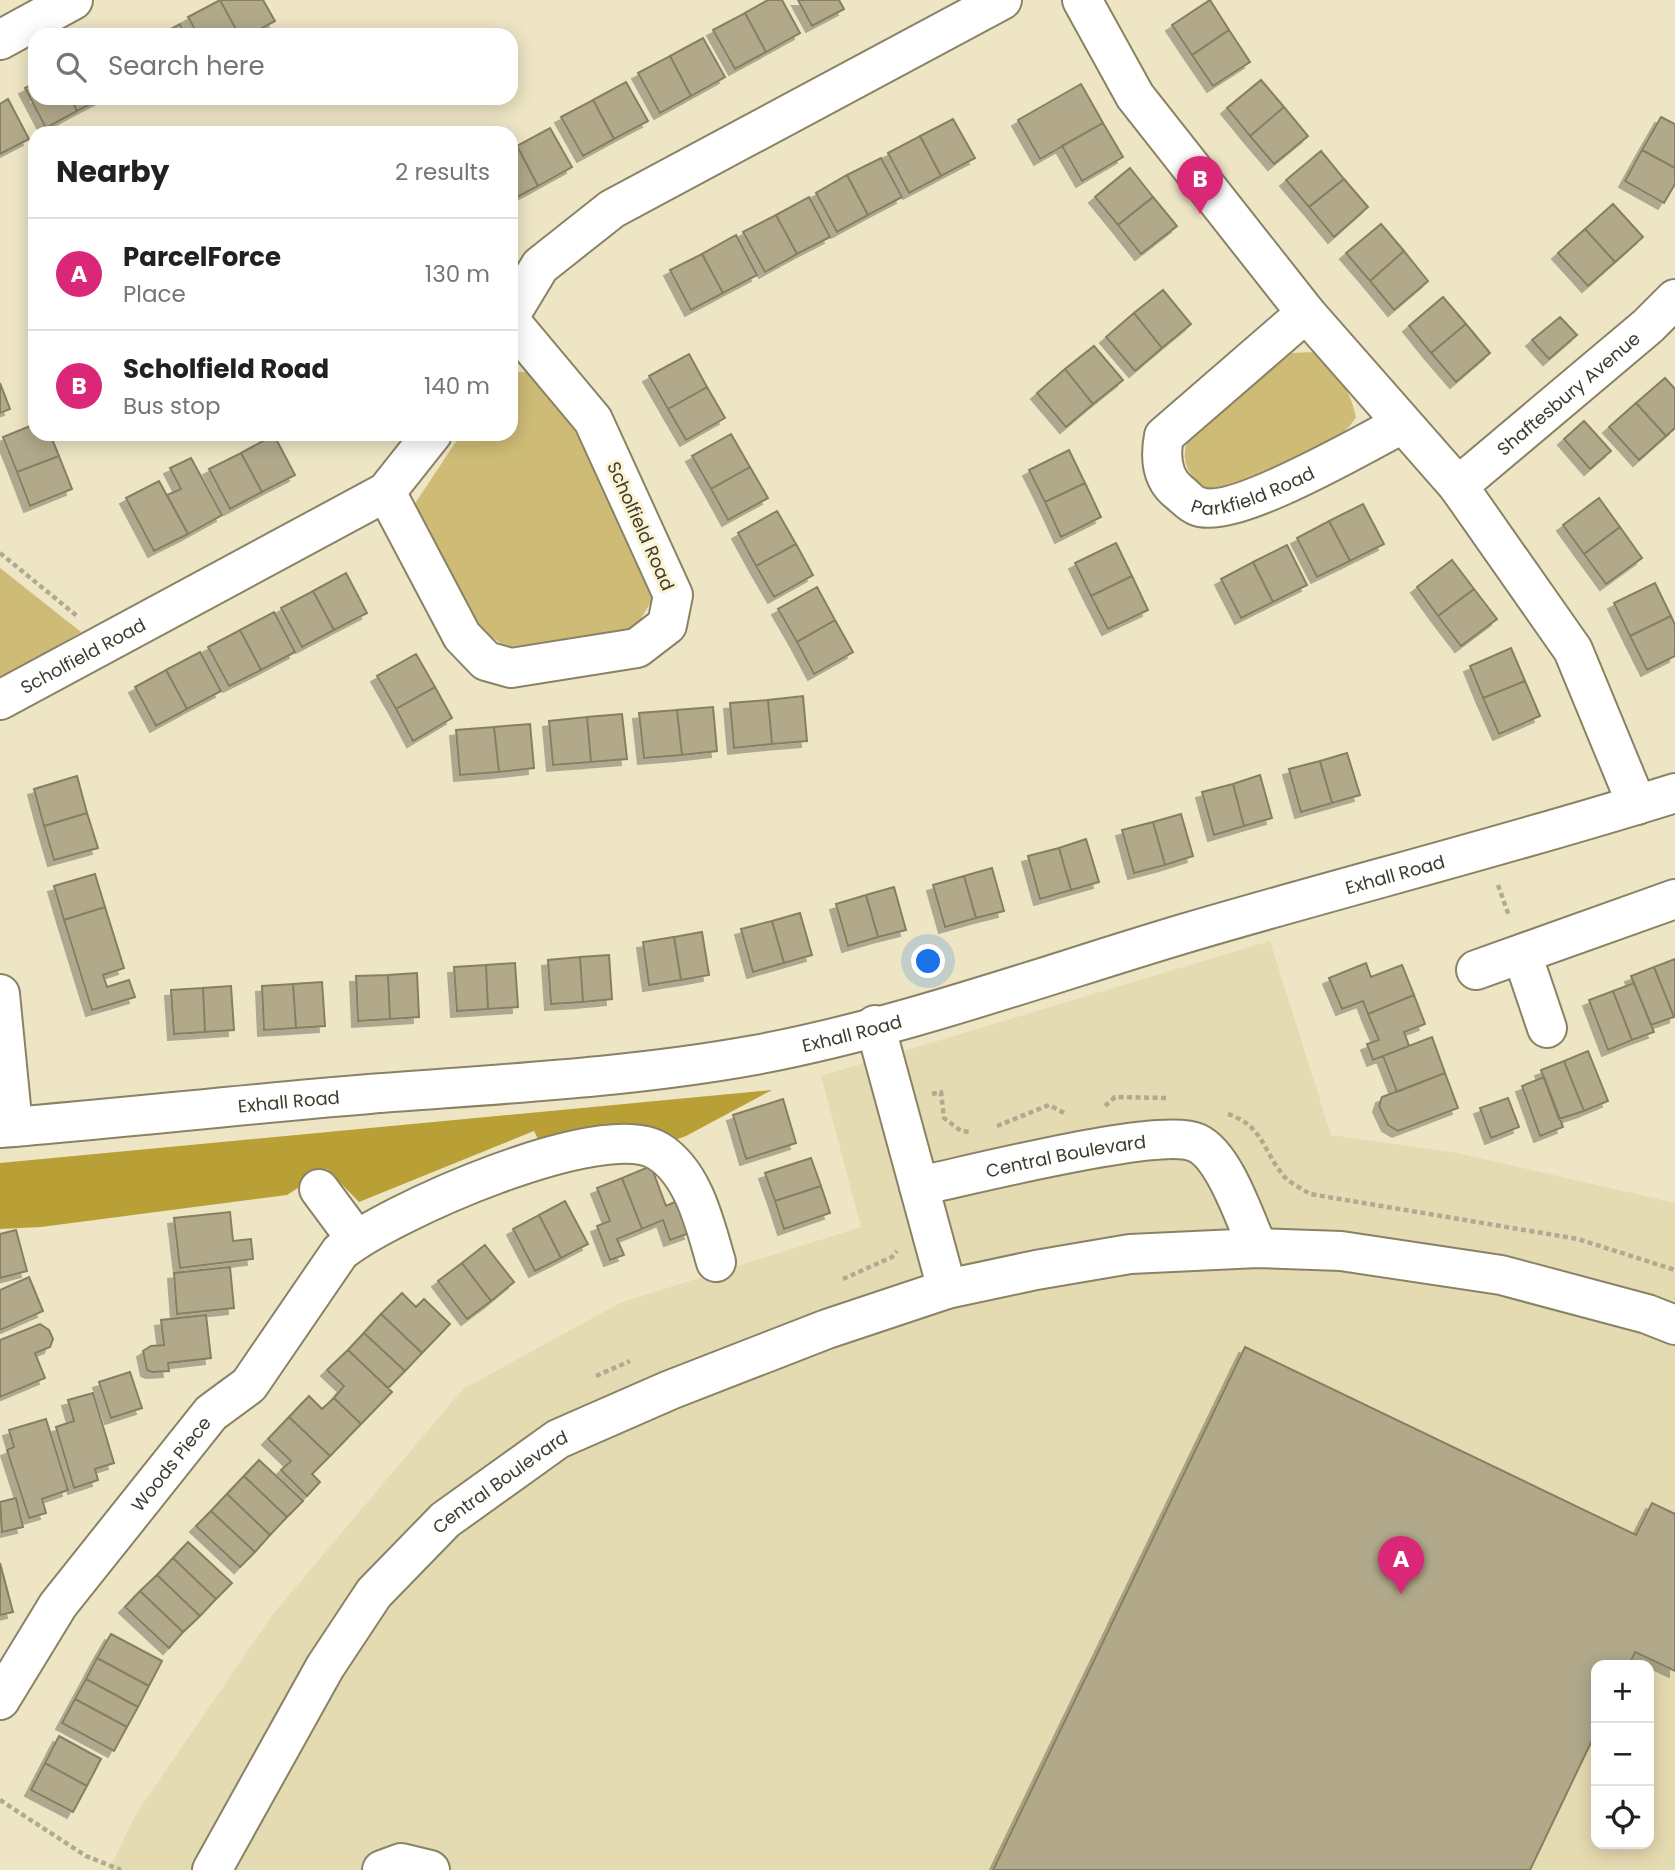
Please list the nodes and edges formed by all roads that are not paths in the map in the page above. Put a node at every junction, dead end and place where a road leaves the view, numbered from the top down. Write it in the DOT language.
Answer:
graph roads {
  1 [pos="73,0"];
  2 [pos="1002,0"];
  3 [pos="1082,0"];
  4 [pos="0,40"];
  5 [pos="1675,299"];
  6 [pos="518,302"];
  7 [pos="1306,313"];
  8 [pos="518,331"];
  9 [pos="1402,424"];
  10 [pos="426,441"];
  11 [pos="1458,486"];
  12 [pos="386,492"];
  13 [pos="0,698"];
  14 [pos="1675,793"];
  15 [pos="1637,805"];
  16 [pos="1675,899"];
  17 [pos="1522,954"];
  18 [pos="1476,970"];
  19 [pos="0,994"];
  20 [pos="875,1025"];
  21 [pos="1546,1028"];
  22 [pos="7,1128"];
  23 [pos="919,1186"];
  24 [pos="319,1189"];
  25 [pos="356,1238"];
  26 [pos="1258,1248"];
  27 [pos="716,1262"];
  28 [pos="947,1289"];
  29 [pos="1675,1325"];
  30 [pos="0,1700"];
  31 [pos="212,1870"];
  32 [pos="382,1870"];
  33 [pos="430,1870"];
  1 -- 4 [label="street"];
  2 -- 6 [label="street"];
  3 -- 7 [label="street"];
  5 -- 11 [label="street, Shaftesbury Avenue"];
  7 -- 9 [label="street"];
  7 -- 9 [label="street, Parkfield Road"];
  8 -- 12 [label="street, Scholfield Road"];
  9 -- 11 [label="street"];
  10 -- 12 [label="street, Scholfield Road"];
  11 -- 15 [label="street"];
  12 -- 13 [label="street, Scholfield Road"];
  14 -- 15 [label="street, Exhall Road"];
  15 -- 20 [label="street, Exhall Road"];
  16 -- 17 [label="street"];
  17 -- 18 [label="street"];
  17 -- 21 [label="street"];
  19 -- 22 [label="street"];
  20 -- 22 [label="street, Exhall Road"];
  20 -- 23 [label="street"];
  23 -- 26 [label="street, Central Boulevard"];
  23 -- 28 [label="street"];
  24 -- 25 [label="street"];
  25 -- 27 [label="street, Woods Piece"];
  25 -- 30 [label="street, Woods Piece"];
  26 -- 28 [label="street, Central Boulevard"];
  26 -- 29 [label="street, Central Boulevard"];
  28 -- 31 [label="street, Central Boulevard"];
  32 -- 33 [label="street"];
}
